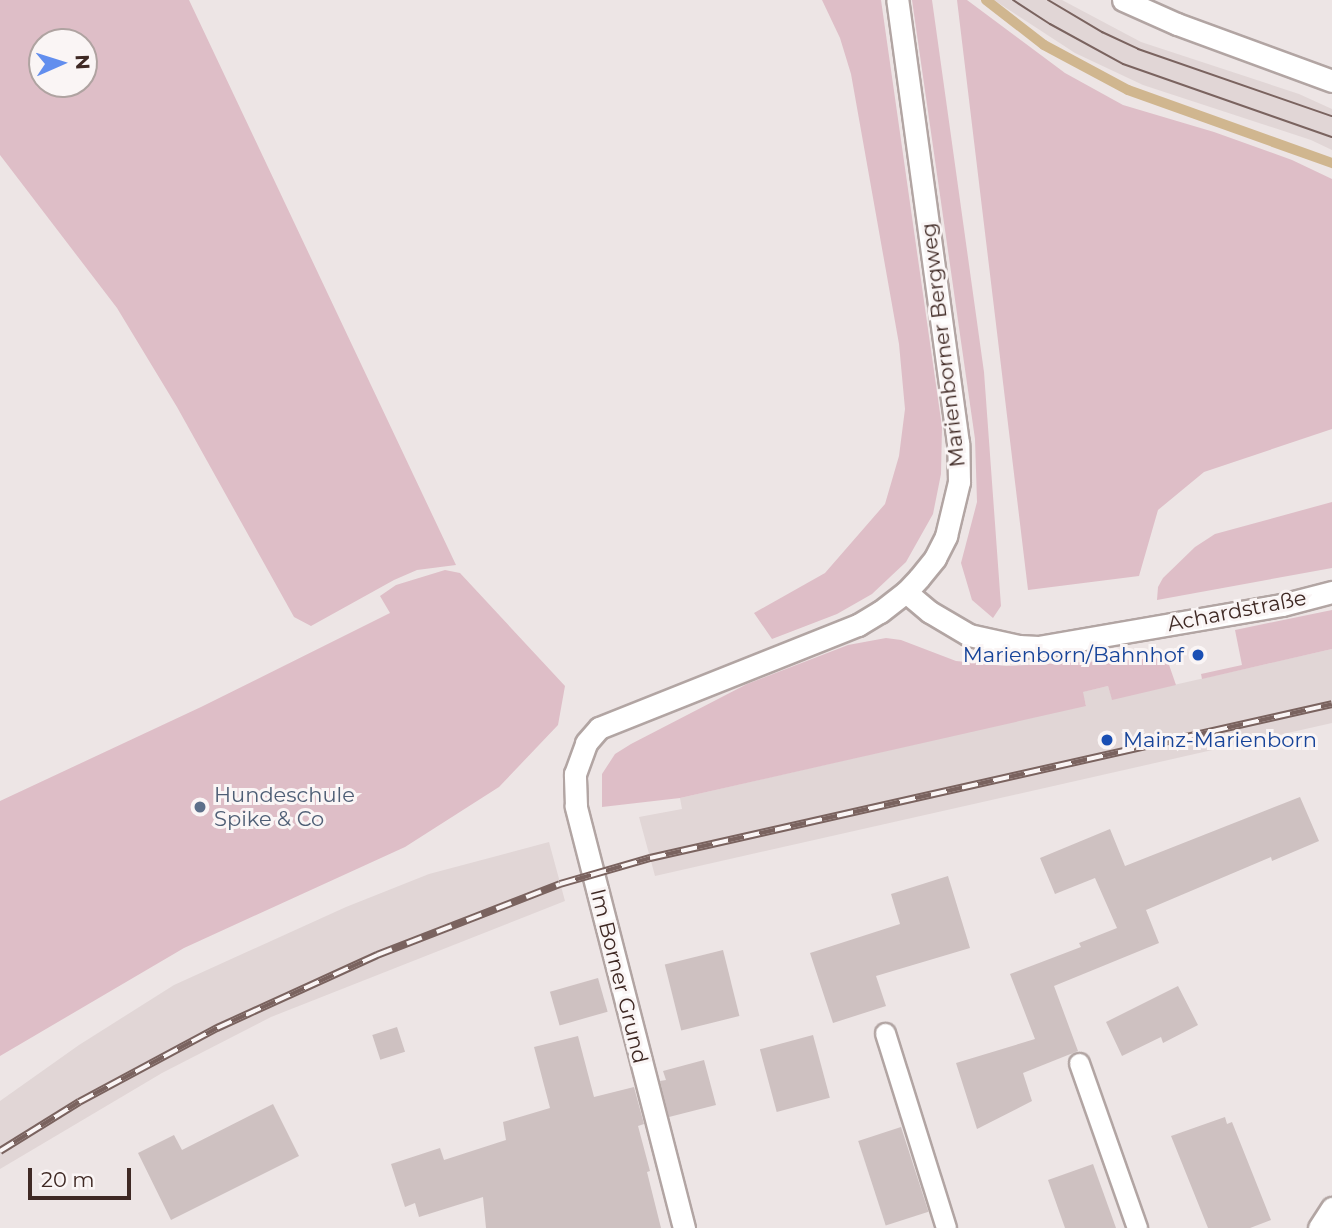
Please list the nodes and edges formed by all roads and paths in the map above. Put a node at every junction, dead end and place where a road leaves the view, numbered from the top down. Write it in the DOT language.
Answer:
graph roads {
  1 [pos="897,0"];
  2 [pos="1123,0"];
  3 [pos="1332,81"];
  4 [pos="906,592"];
  5 [pos="1332,592"];
  6 [pos="599,728"];
  7 [pos="886,1033"];
  8 [pos="1079,1063"];
  9 [pos="1332,1208"];
  10 [pos="684,1228"];
  11 [pos="946,1228"];
  12 [pos="1137,1228"];
  13 [pos="1319,1228"];
  1 -- 4 [label="street, Marienborner Bergweg"];
  2 -- 3 [label="street"];
  4 -- 5 [label="street, Achardstraße"];
  4 -- 6 [label="street, Marienborner Bergweg"];
  6 -- 10 [label="street, Im Borner Grund"];
  7 -- 11 [label="lane"];
  8 -- 12 [label="lane"];
  9 -- 13 [label="street"];
}
